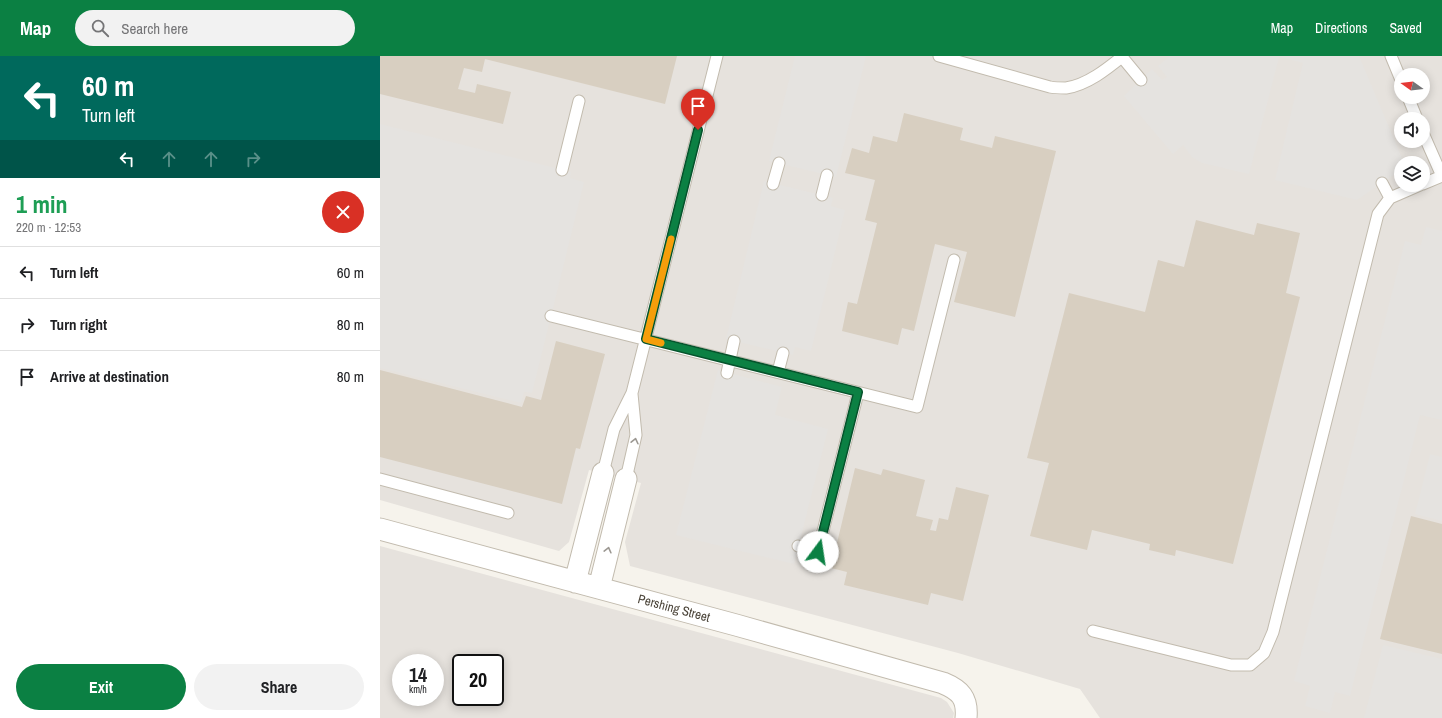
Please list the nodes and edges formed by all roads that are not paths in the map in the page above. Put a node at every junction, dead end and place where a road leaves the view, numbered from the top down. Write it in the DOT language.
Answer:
graph roads {
  1 [pos="717,56"];
  2 [pos="939,56"];
  3 [pos="1123,56"];
  4 [pos="1391,56"];
  5 [pos="1396,68"];
  6 [pos="1141,80"];
  7 [pos="579,101"];
  8 [pos="1430,148"];
  9 [pos="778,163"];
  10 [pos="562,170"];
  11 [pos="827,175"];
  12 [pos="1442,176"];
  13 [pos="1430,181"];
  14 [pos="1382,183"];
  15 [pos="773,184"];
  16 [pos="1404,192"];
  17 [pos="822,195"];
  18 [pos="1390,198"];
  19 [pos="954,260"];
  20 [pos="551,316"];
  21 [pos="646,339"];
  22 [pos="734,341"];
  23 [pos="783,353"];
  24 [pos="730,360"];
  25 [pos="778,372"];
  26 [pos="727,373"];
  27 [pos="858,392"];
  28 [pos="632,393"];
  29 [pos="603,473"];
  30 [pos="380,479"];
  31 [pos="626,479"];
  32 [pos="508,513"];
  33 [pos="380,529"];
  34 [pos="798,546"];
  35 [pos="575,582"];
  36 [pos="599,588"];
  37 [pos="1093,631"];
  38 [pos="966,718"];
  1 -- 21 [label="lane"];
  2 -- 3 [label="lane"];
  3 -- 6 [label="lane"];
  4 -- 5 [label="lane"];
  7 -- 10 [label="lane"];
  8 -- 12 [label="lane"];
  9 -- 15 [label="lane"];
  11 -- 17 [label="lane"];
  12 -- 13 [label="lane"];
  14 -- 18 [label="lane"];
  16 -- 18 [label="lane"];
  18 -- 37 [label="lane"];
  19 -- 27 [label="lane"];
  20 -- 21 [label="lane"];
  21 -- 24 [label="lane"];
  21 -- 28 [label="lane"];
  22 -- 24 [label="lane"];
  23 -- 25 [label="lane"];
  24 -- 25 [label="lane"];
  24 -- 26 [label="lane"];
  25 -- 27 [label="lane"];
  27 -- 34 [label="lane"];
  28 -- 29 [label="lane"];
  31 -- 28 [label="lane, one-way"];
  29 -- 35 [label="street"];
  30 -- 32 [label="lane"];
  36 -- 31 [label="street, one-way"];
  33 -- 35 [label="street, Pershing Street"];
  35 -- 36 [label="street, Pershing Street"];
  36 -- 38 [label="street, Pershing Street"];
}
